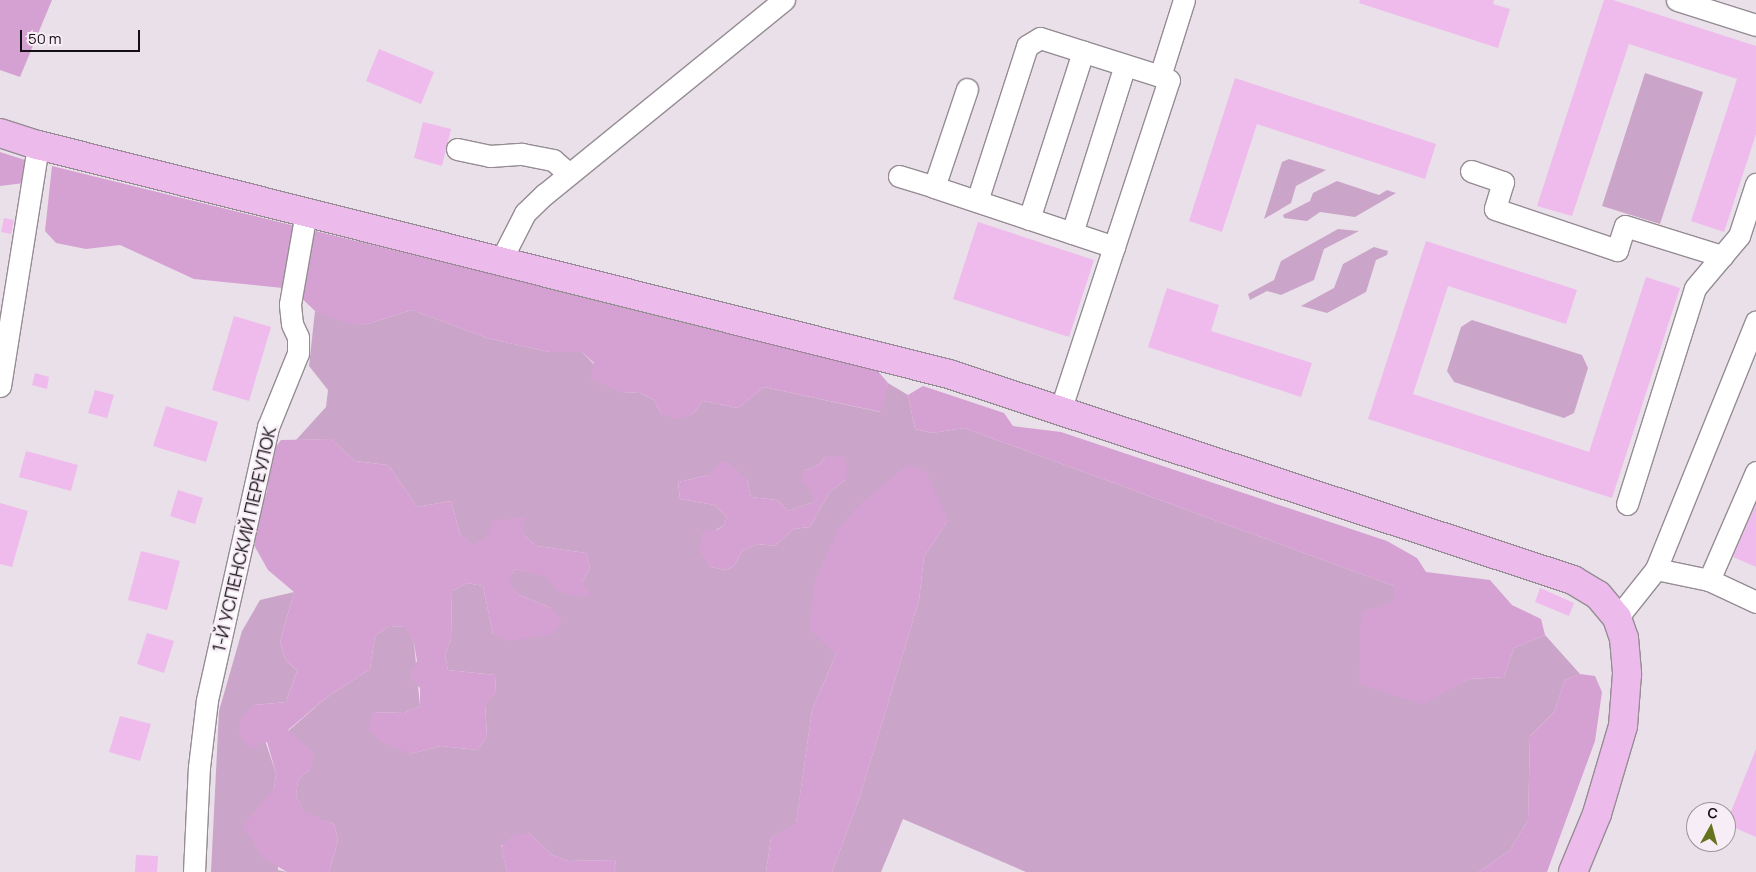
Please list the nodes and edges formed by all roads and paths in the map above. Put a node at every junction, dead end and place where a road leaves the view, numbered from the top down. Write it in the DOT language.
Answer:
graph roads {
  1 [pos="784,0"];
  2 [pos="1184,0"];
  3 [pos="1677,0"];
  4 [pos="1756,25"];
  5 [pos="1083,52"];
  6 [pos="1125,65"];
  7 [pos="1160,76"];
  8 [pos="967,89"];
  9 [pos="0,133"];
  10 [pos="38,145"];
  11 [pos="457,149"];
  12 [pos="1471,171"];
  13 [pos="569,174"];
  14 [pos="899,176"];
  15 [pos="1756,184"];
  16 [pos="934,187"];
  17 [pos="977,201"];
  18 [pos="306,212"];
  19 [pos="1029,218"];
  20 [pos="1072,233"];
  21 [pos="1114,247"];
  22 [pos="1722,256"];
  23 [pos="501,260"];
  24 [pos="1756,321"];
  25 [pos="0,386"];
  26 [pos="1060,411"];
  27 [pos="1756,472"];
  28 [pos="1627,504"];
  29 [pos="1656,569"];
  30 [pos="1709,580"];
  31 [pos="1756,602"];
  32 [pos="1617,618"];
  33 [pos="194,872"];
  34 [pos="1573,872"];
  1 -- 13 [label="street"];
  2 -- 7 [label="street"];
  3 -- 4 [label="street"];
  5 -- 6 [label="street"];
  5 -- 17 [label="street"];
  5 -- 19 [label="street"];
  6 -- 7 [label="street"];
  6 -- 20 [label="street"];
  7 -- 21 [label="street"];
  8 -- 16 [label="street"];
  9 -- 10 [label="main road"];
  10 -- 18 [label="main road"];
  10 -- 25 [label="street"];
  11 -- 13 [label="street"];
  12 -- 22 [label="street"];
  13 -- 23 [label="street"];
  14 -- 16 [label="street"];
  15 -- 22 [label="street"];
  16 -- 17 [label="street"];
  17 -- 19 [label="street"];
  18 -- 23 [label="main road"];
  18 -- 33 [label="street, 1-Й УСПЕНСКИЙ ПЕРЕУЛОК"];
  19 -- 20 [label="street"];
  20 -- 21 [label="street"];
  21 -- 26 [label="street"];
  22 -- 28 [label="street"];
  23 -- 26 [label="main road"];
  24 -- 29 [label="street"];
  26 -- 32 [label="main road"];
  27 -- 30 [label="street"];
  29 -- 30 [label="street"];
  29 -- 32 [label="street"];
  30 -- 31 [label="street"];
  32 -- 34 [label="main road"];
}
